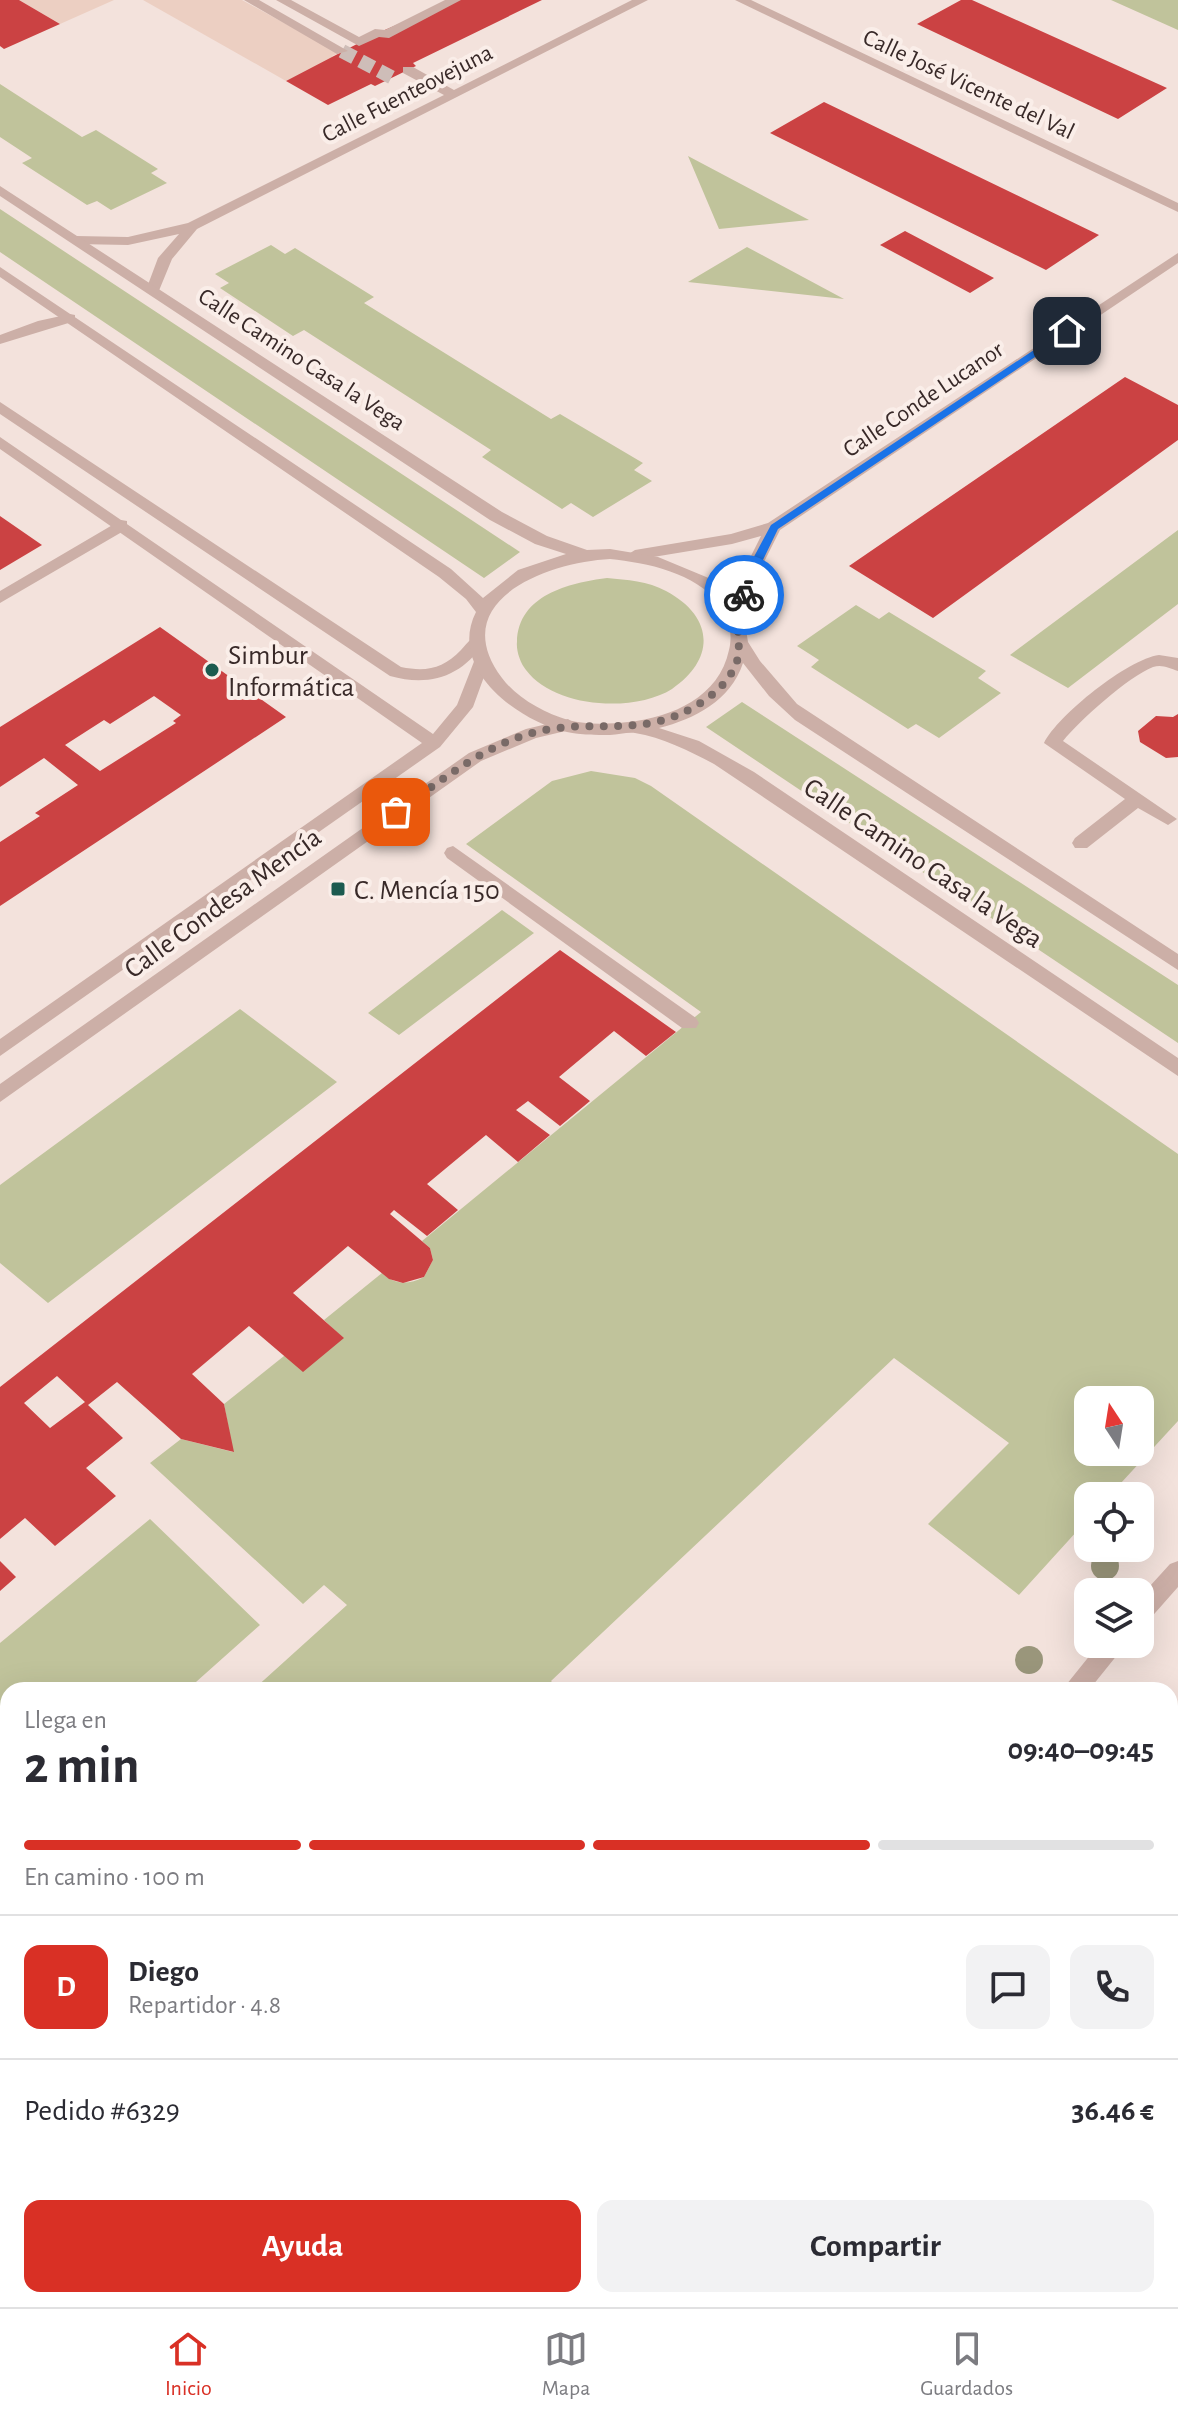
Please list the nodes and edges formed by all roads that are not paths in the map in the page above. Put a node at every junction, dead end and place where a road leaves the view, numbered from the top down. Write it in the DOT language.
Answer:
graph roads {
  1 [pos="250,0"];
  2 [pos="279,0"];
  3 [pos="455,0"];
  4 [pos="642,0"];
  5 [pos="741,0"];
  6 [pos="357,44"];
  7 [pos="342,51"];
  8 [pos="454,95"];
  9 [pos="439,102"];
  10 [pos="0,190"];
  11 [pos="1178,208"];
  12 [pos="193,226"];
  13 [pos="76,240"];
  14 [pos="1178,257"];
  15 [pos="0,271"];
  16 [pos="153,290"];
  17 [pos="70,318"];
  18 [pos="0,340"];
  19 [pos="0,407"];
  20 [pos="0,442"];
  21 [pos="121,525"];
  22 [pos="774,527"];
  23 [pos="585,555"];
  24 [pos="635,555"];
  25 [pos="0,598"];
  26 [pos="484,612"];
  27 [pos="737,623"];
  28 [pos="476,643"];
  29 [pos="741,645"];
  30 [pos="481,663"];
  31 [pos="1178,665"];
  32 [pos="568,725"];
  33 [pos="626,728"];
  34 [pos="434,743"];
  35 [pos="1137,799"];
  36 [pos="1168,819"];
  37 [pos="1081,843"];
  38 [pos="453,853"];
  39 [pos="1178,963"];
  40 [pos="689,1023"];
  41 [pos="0,1049"];
  42 [pos="1178,1068"];
  43 [pos="0,1094"];
  44 [pos="1178,1571"];
  45 [pos="1154,1598"];
  46 [pos="1102,1658"];
  47 [pos="1081,1682"];
  1 -- 7 [label="street"];
  2 -- 3 [label="street"];
  2 -- 6 [label="street"];
  4 -- 8 [label="street, Calle Fuenteovejuna"];
  5 -- 11 [label="street, Calle José Vicente del Val"];
  8 -- 9 [label="street, Calle Fuenteovejuna"];
  8 -- 9 [label="street"];
  9 -- 12 [label="street, Calle Fuenteovejuna"];
  10 -- 13 [label="street, Calle Camino Casa la Vega"];
  12 -- 13 [label="street, Calle Fuenteovejuna"];
  12 -- 16 [label="street, Calle Fuenteovejuna"];
  13 -- 16 [label="street, Calle Camino Casa la Vega"];
  14 -- 22 [label="street, Calle Conde Lucanor"];
  15 -- 17 [label="street"];
  16 -- 23 [label="street, Calle Camino Casa la Vega"];
  17 -- 18 [label="street"];
  17 -- 26 [label="street"];
  19 -- 28 [label="street"];
  20 -- 21 [label="street"];
  21 -- 25 [label="street"];
  21 -- 34 [label="street"];
  22 -- 24 [label="street, Calle Conde Lucanor"];
  22 -- 27 [label="street, Calle Conde Lucanor"];
  23 -- 24 [label="street"];
  23 -- 26 [label="street"];
  24 -- 27 [label="street"];
  26 -- 28 [label="street"];
  27 -- 29 [label="street"];
  28 -- 30 [label="street"];
  29 -- 33 [label="street"];
  29 -- 39 [label="street, Calle Camino Casa la Vega"];
  30 -- 32 [label="street"];
  30 -- 34 [label="street, Calle Condesa Mencía"];
  31 -- 35 [label="street"];
  32 -- 33 [label="street"];
  32 -- 43 [label="street, Calle Condesa Mencía"];
  33 -- 42 [label="street, Calle Camino Casa la Vega"];
  34 -- 41 [label="street, Calle Condesa Mencía"];
  35 -- 36 [label="street"];
  35 -- 37 [label="street"];
  38 -- 40 [label="street"];
  44 -- 45 [label="street"];
  46 -- 47 [label="street"];
}
